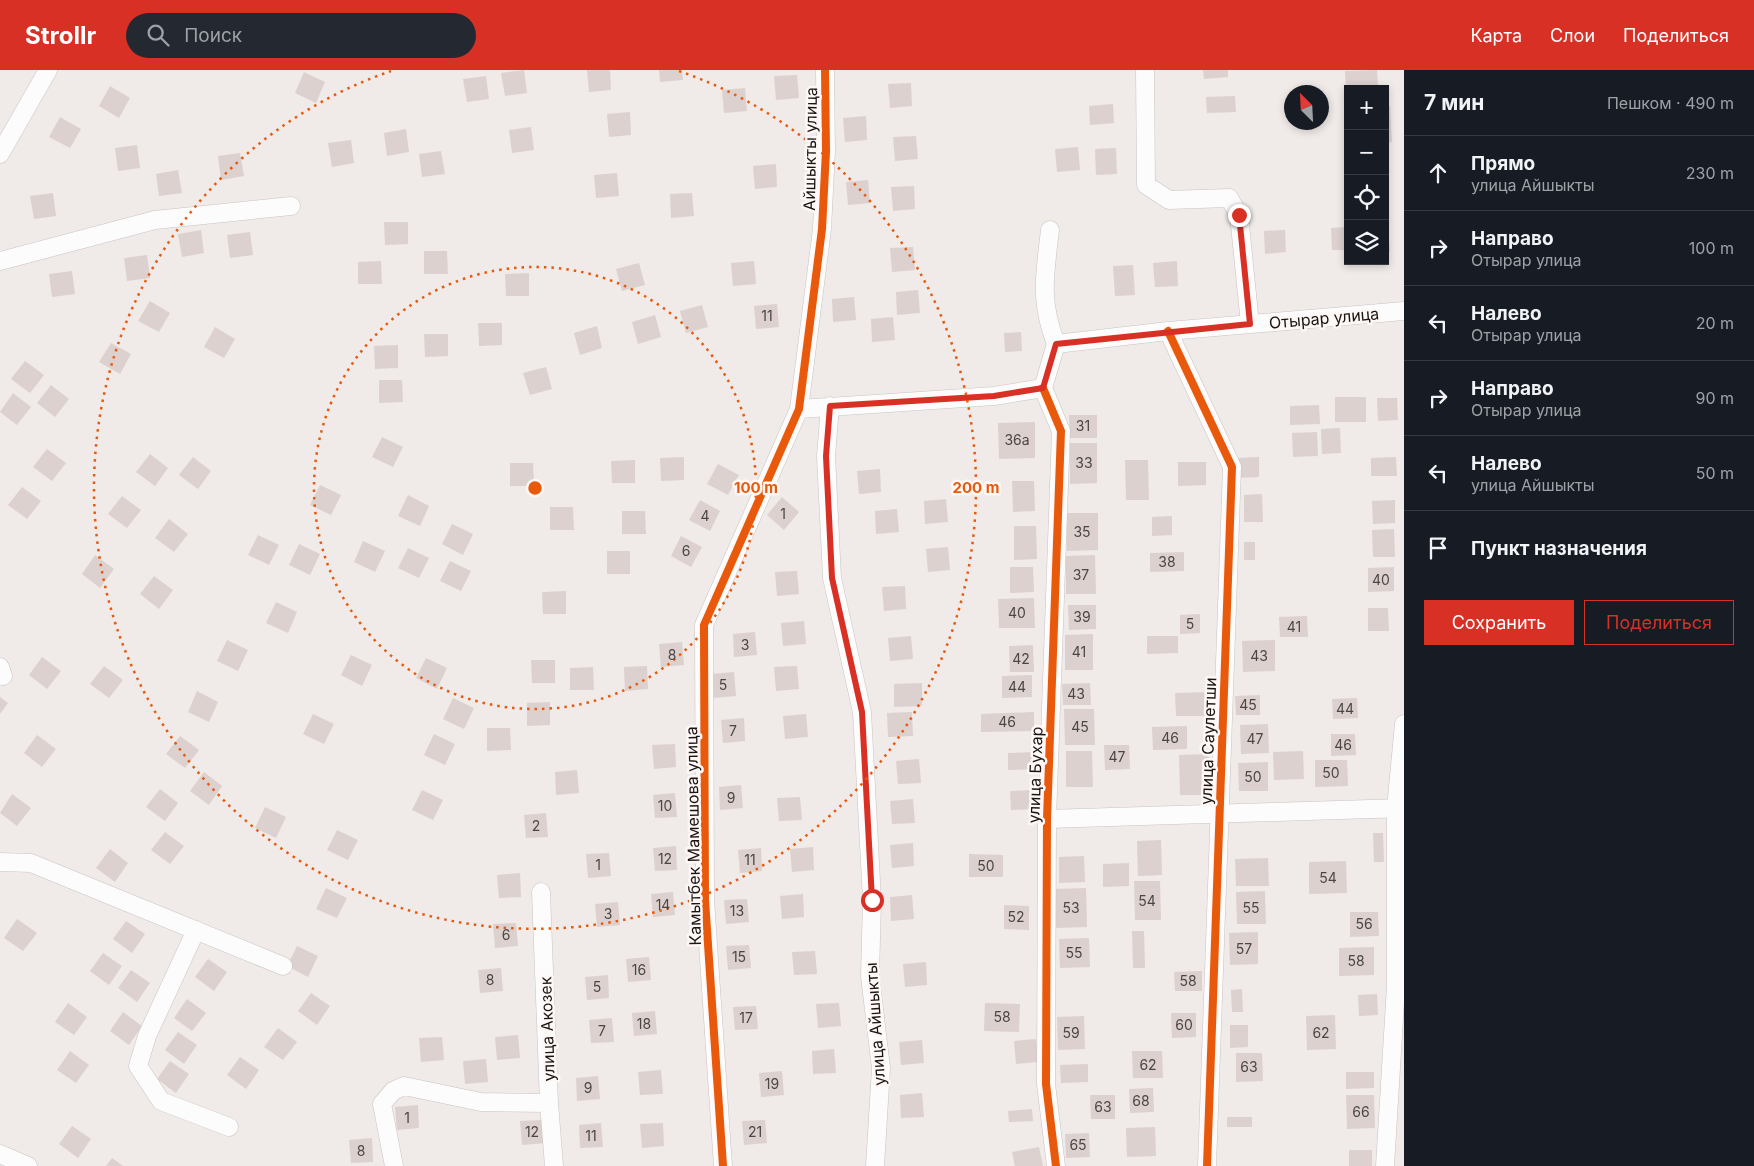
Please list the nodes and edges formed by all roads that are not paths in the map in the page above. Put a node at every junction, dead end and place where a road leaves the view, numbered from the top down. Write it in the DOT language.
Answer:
graph roads {
  1 [pos="48,70"];
  2 [pos="825,70"];
  3 [pos="1145,70"];
  4 [pos="0,154"];
  5 [pos="291,206"];
  6 [pos="1050,230"];
  7 [pos="0,262"];
  8 [pos="1404,311"];
  9 [pos="1250,324"];
  10 [pos="1168,331"];
  11 [pos="1056,344"];
  12 [pos="1043,388"];
  13 [pos="830,406"];
  14 [pos="799,409"];
  15 [pos="1404,724"];
  16 [pos="1400,808"];
  17 [pos="1220,813"];
  18 [pos="1047,819"];
  19 [pos="0,862"];
  20 [pos="541,892"];
  21 [pos="196,930"];
  22 [pos="283,966"];
  23 [pos="549,1103"];
  24 [pos="229,1128"];
  25 [pos="0,1154"];
  26 [pos="28,1166"];
  27 [pos="394,1166"];
  28 [pos="554,1166"];
  29 [pos="724,1166"];
  30 [pos="875,1166"];
  31 [pos="1056,1166"];
  32 [pos="1207,1166"];
  33 [pos="1385,1166"];
  1 -- 4 [label="street"];
  2 -- 14 [label="street, Айшыкты улица"];
  3 -- 9 [label="street"];
  5 -- 7 [label="street"];
  6 -- 11 [label="street"];
  8 -- 9 [label="street, Отырар улица"];
  9 -- 10 [label="street, Отырар улица"];
  10 -- 11 [label="street, Отырар улица"];
  10 -- 17 [label="street, улица Саулетши"];
  11 -- 12 [label="street"];
  12 -- 13 [label="street"];
  12 -- 18 [label="street, улица Бухар"];
  13 -- 14 [label="street"];
  13 -- 30 [label="street, улица Айшыкты"];
  14 -- 29 [label="street, Камытбек Мамешова улица"];
  15 -- 16 [label="street"];
  16 -- 17 [label="street"];
  16 -- 33 [label="street"];
  17 -- 18 [label="street"];
  17 -- 32 [label="street, улица Саулетши"];
  18 -- 31 [label="street, улица Бухар"];
  19 -- 21 [label="street"];
  20 -- 23 [label="street, улица Акозек"];
  21 -- 22 [label="street"];
  21 -- 24 [label="street"];
  23 -- 27 [label="street"];
  23 -- 28 [label="street, улица Акозек"];
  25 -- 26 [label="street"];
}
